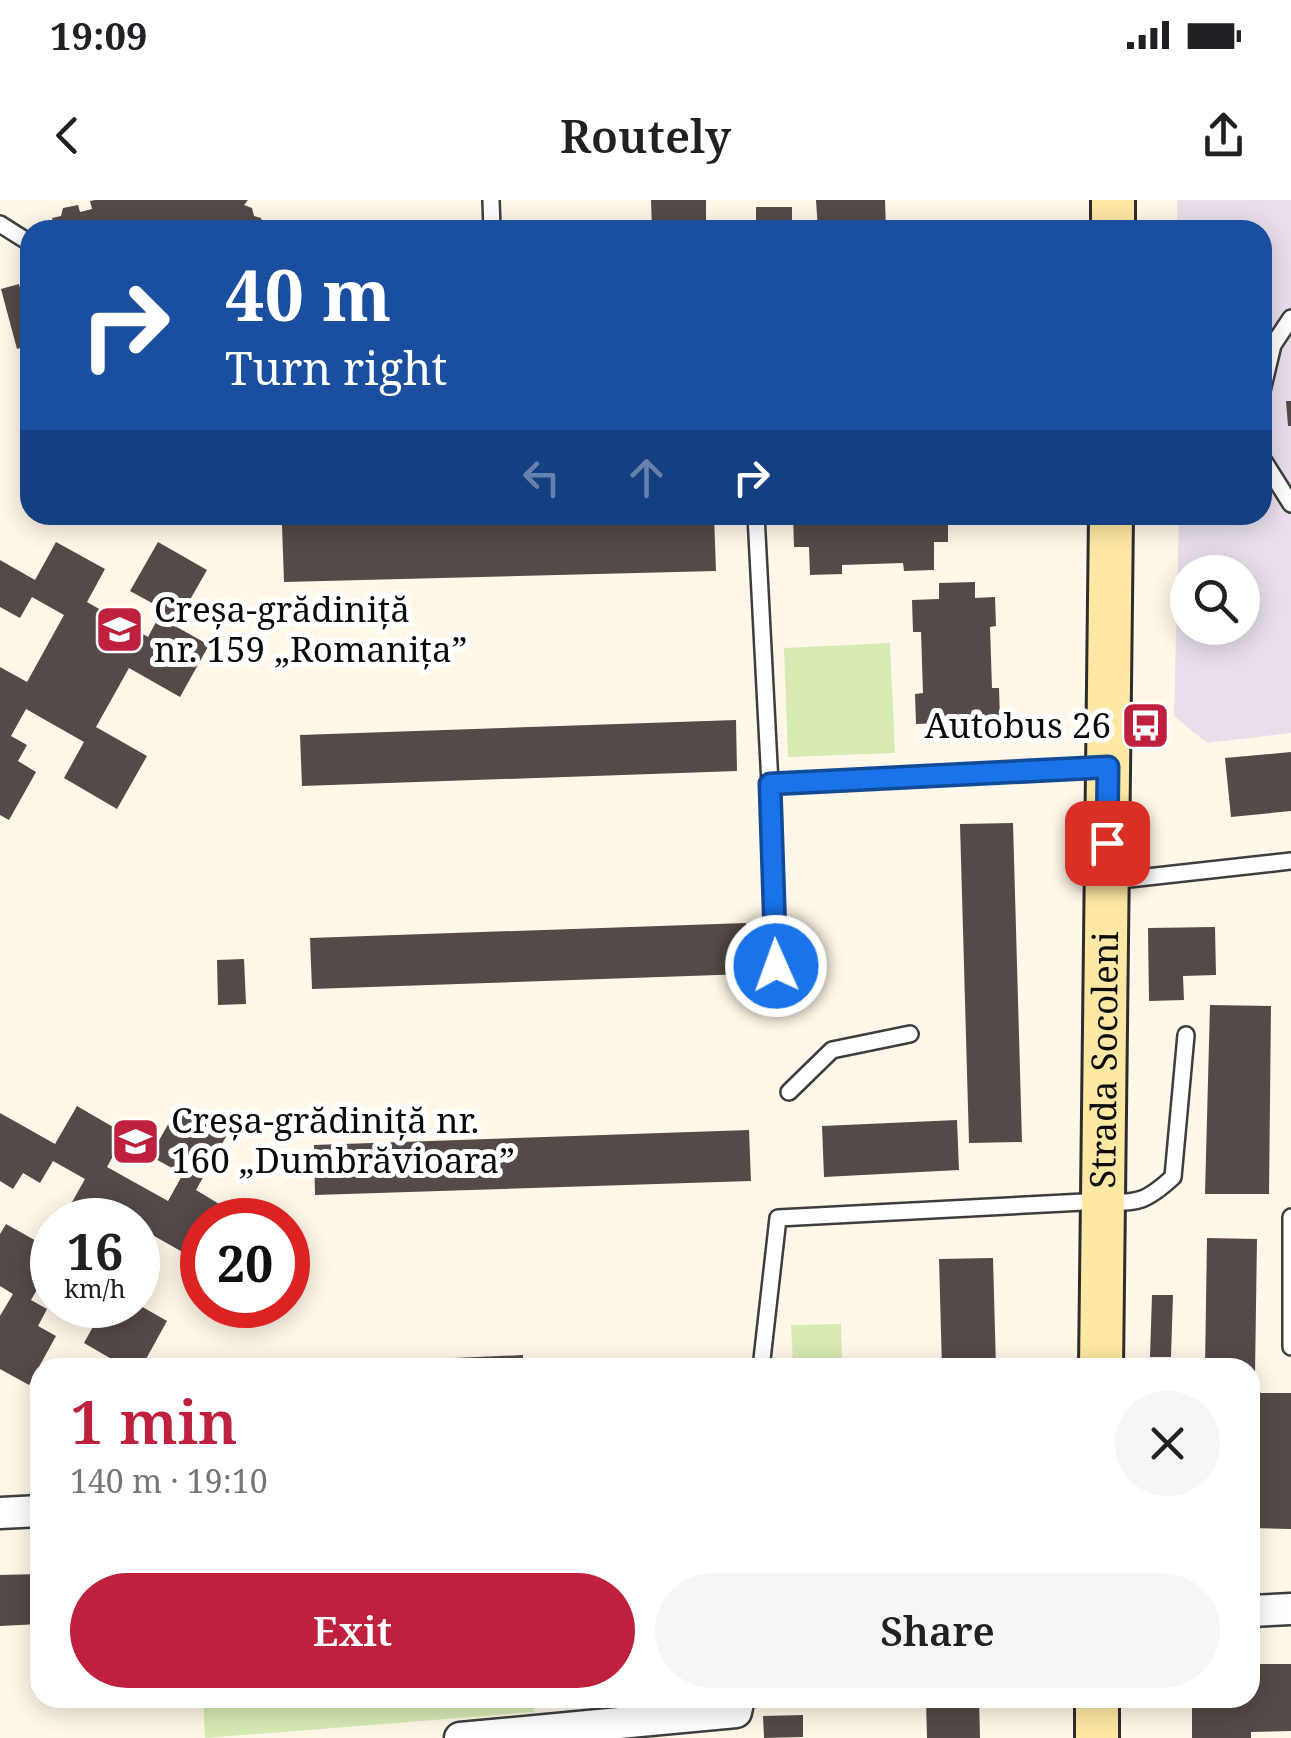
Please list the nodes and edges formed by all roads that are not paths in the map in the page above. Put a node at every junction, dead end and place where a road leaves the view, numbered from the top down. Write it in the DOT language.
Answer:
graph roads {
  1 [pos="1291,318"];
  2 [pos="1272,345"];
  3 [pos="1272,474"];
  4 [pos="1291,504"];
  5 [pos="757,525"];
  6 [pos="1112,525"];
  7 [pos="1108,767"];
  8 [pos="770,784"];
  9 [pos="1291,860"];
  10 [pos="1107,882"];
  11 [pos="778,1002"];
  12 [pos="910,1034"];
  13 [pos="1186,1034"];
  14 [pos="789,1092"];
  15 [pos="1103,1202"];
  16 [pos="1291,1217"];
  17 [pos="1291,1347"];
  18 [pos="762,1358"];
  19 [pos="1102,1358"];
  20 [pos="30,1512"];
  21 [pos="0,1513"];
  22 [pos="1291,1609"];
  23 [pos="1260,1611"];
  24 [pos="737,1708"];
  25 [pos="1097,1708"];
  26 [pos="460,1738"];
  27 [pos="1096,1738"];
  1 -- 2 [label="lane"];
  3 -- 4 [label="lane"];
  5 -- 8 [label="lane"];
  6 -- 7 [label="main road, Strada Socoleni"];
  7 -- 8 [label="lane"];
  7 -- 10 [label="main road, Strada Socoleni"];
  8 -- 11 [label="lane"];
  9 -- 10 [label="lane"];
  10 -- 15 [label="main road, Strada Socoleni"];
  12 -- 14 [label="lane"];
  13 -- 15 [label="lane"];
  15 -- 18 [label="lane"];
  15 -- 19 [label="main road, Strada Socoleni"];
  16 -- 17 [label="lane"];
  20 -- 21 [label="street"];
  22 -- 23 [label="street"];
  24 -- 26 [label="street"];
  25 -- 27 [label="main road"];
}
